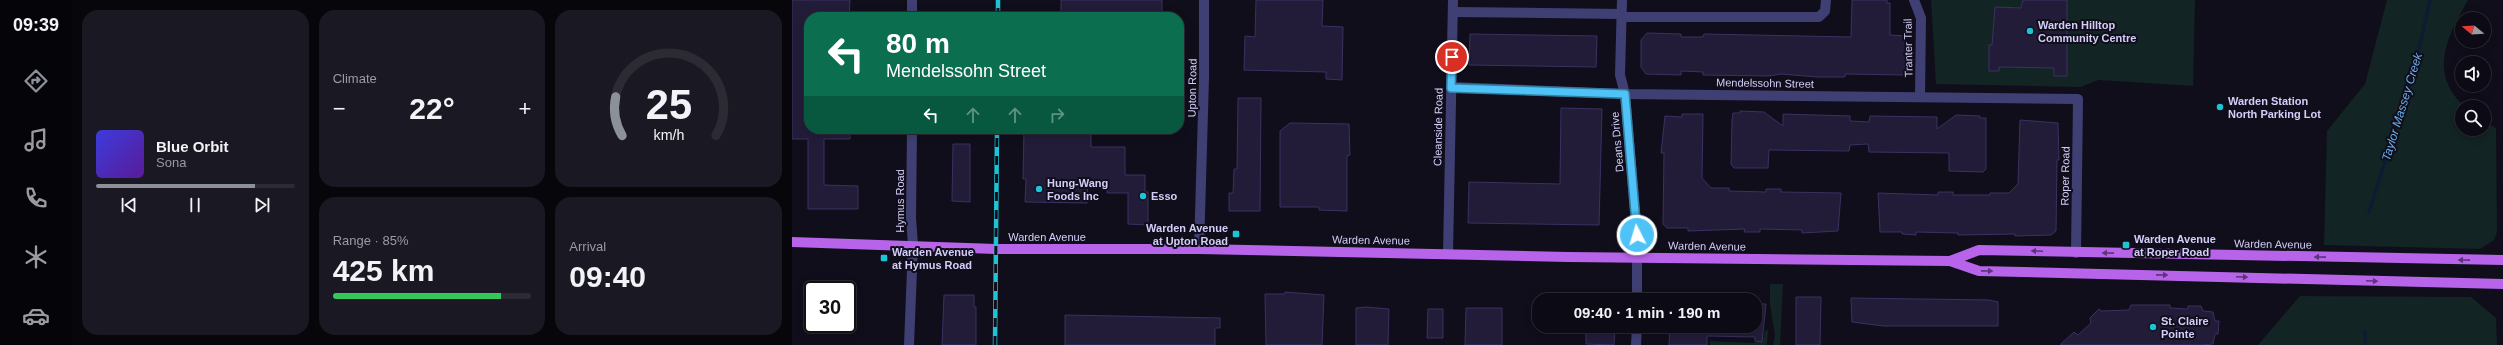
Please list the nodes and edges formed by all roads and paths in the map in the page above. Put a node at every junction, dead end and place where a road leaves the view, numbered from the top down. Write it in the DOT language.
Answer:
graph roads {
  1 [pos="912,0"];
  2 [pos="1204,0"];
  3 [pos="1453,0"];
  4 [pos="1622,0"];
  5 [pos="1826,0"];
  6 [pos="1914,0"];
  7 [pos="912,12"];
  8 [pos="1453,12"];
  9 [pos="1621,15"];
  10 [pos="1451,88"];
  11 [pos="1625,94"];
  12 [pos="1920,97"];
  13 [pos="2078,99"];
  14 [pos="912,134"];
  15 [pos="792,242"];
  16 [pos="913,245"];
  17 [pos="1199,249"];
  18 [pos="1448,253"];
  19 [pos="2076,253"];
  20 [pos="1637,258"];
  21 [pos="2503,260"];
  22 [pos="1950,262"];
  23 [pos="2503,284"];
  24 [pos="1637,293"];
  25 [pos="1637,333"];
  26 [pos="910,345"];
  27 [pos="1636,345"];
  1 -- 7 [label="street"];
  2 -- 17 [label="street, Upton Road"];
  3 -- 8 [label="street, Cleanside Road"];
  4 -- 9 [label="street, Deans Drive"];
  5 -- 9 [label="street"];
  6 -- 12 [label="street, Tranter Trail"];
  8 -- 9 [label="street"];
  8 -- 10 [label="street, Cleanside Road"];
  9 -- 11 [label="street, Deans Drive"];
  10 -- 11 [label="street, Mendelssohn Street"];
  10 -- 18 [label="street, Cleanside Road"];
  11 -- 12 [label="street, Mendelssohn Street"];
  11 -- 20 [label="street, Deans Drive"];
  12 -- 13 [label="street, Mendelssohn Street"];
  13 -- 19 [label="street, Roper Road"];
  14 -- 16 [label="street, Hymus Road"];
  15 -- 16 [label="main road, Warden Avenue"];
  16 -- 17 [label="main road, Warden Avenue"];
  16 -- 26 [label="street, Hymus Road"];
  17 -- 18 [label="main road, Warden Avenue"];
  18 -- 20 [label="main road, Warden Avenue"];
  21 -- 19 [label="main road, Warden Avenue, one-way"];
  19 -- 22 [label="main road, Warden Avenue, one-way"];
  20 -- 22 [label="main road, Warden Avenue"];
  20 -- 24 [label="street, Deans Drive"];
  22 -- 23 [label="main road, Warden Avenue, one-way"];
  25 -- 27 [label="street"];
}
